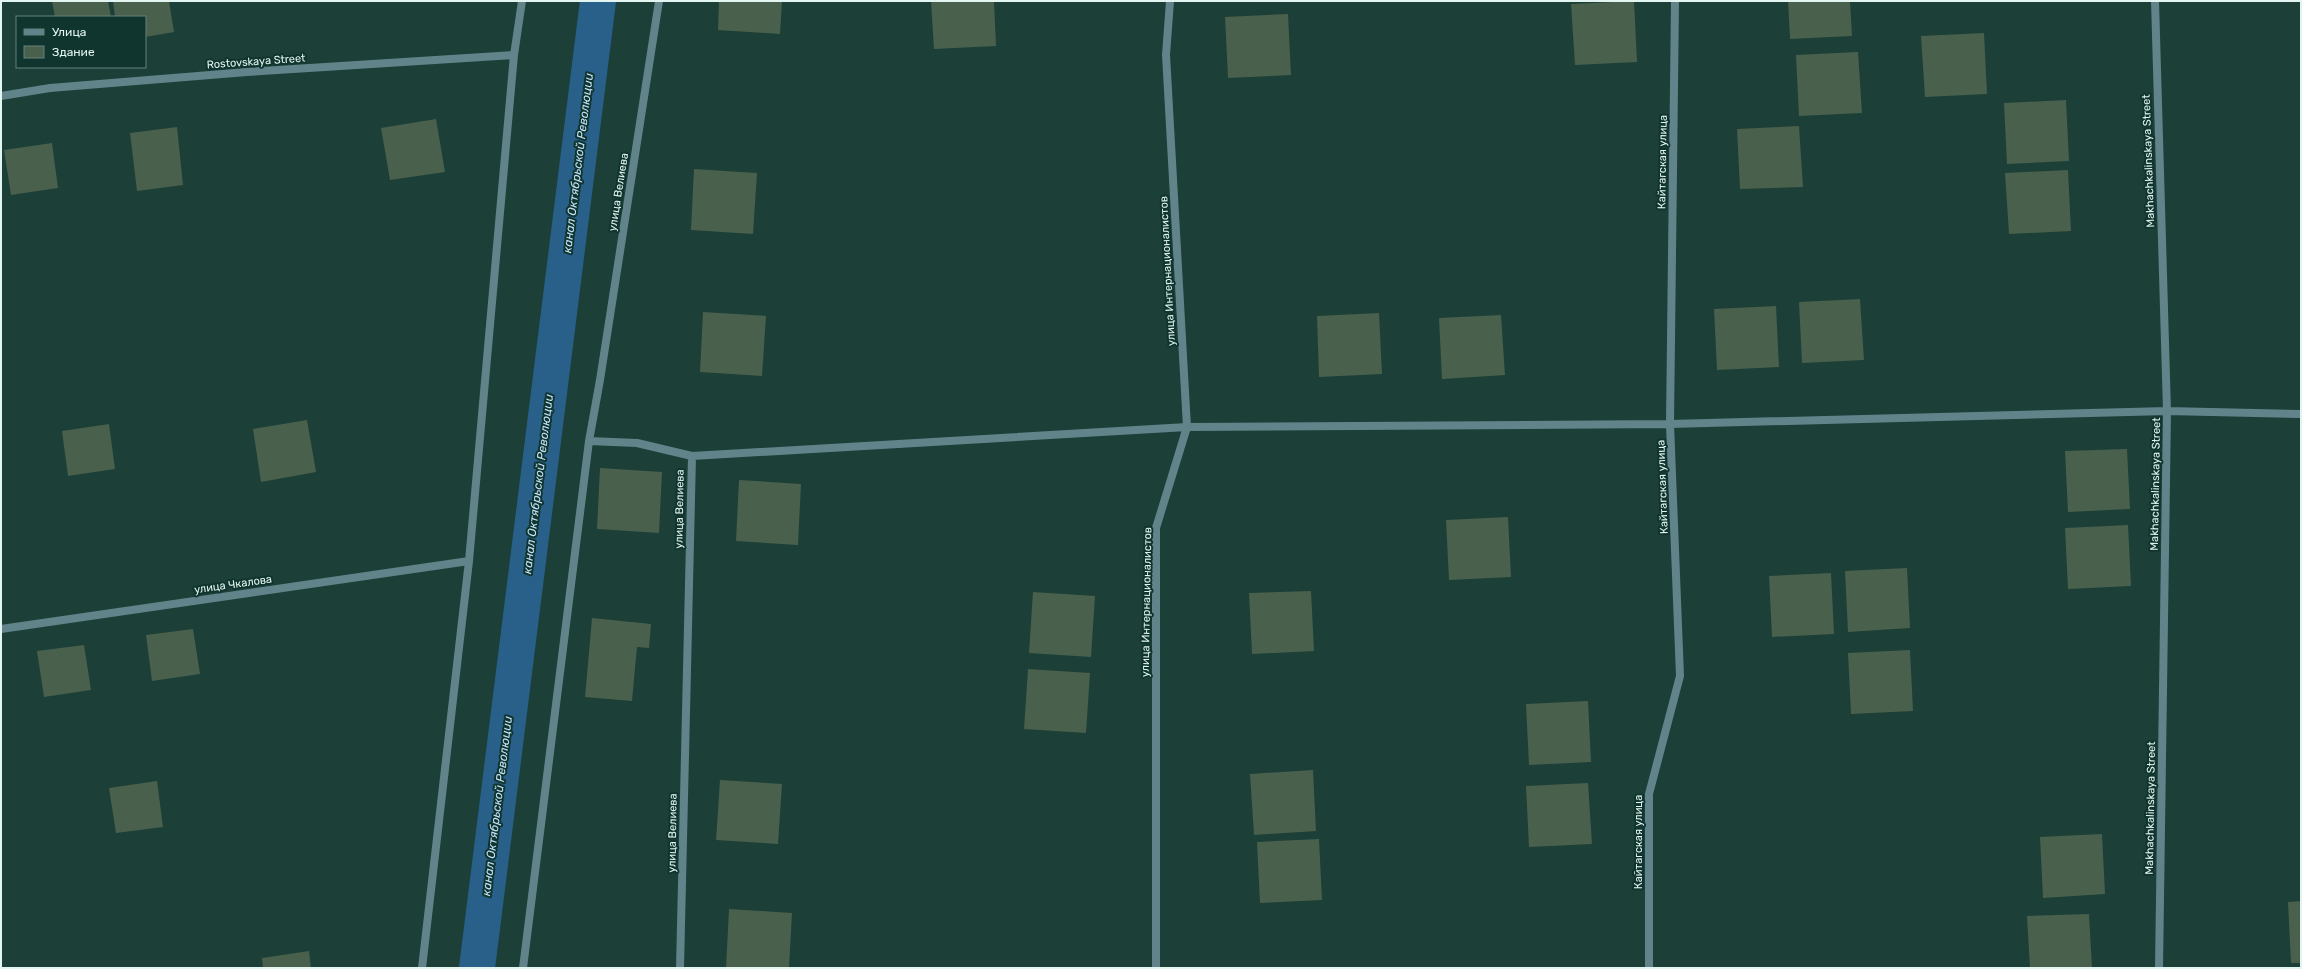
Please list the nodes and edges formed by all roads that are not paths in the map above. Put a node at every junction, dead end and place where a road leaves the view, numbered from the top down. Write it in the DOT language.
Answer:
graph roads {
  1 [pos="522,1"];
  2 [pos="660,1"];
  3 [pos="1170,1"];
  4 [pos="1675,1"];
  5 [pos="2155,1"];
  6 [pos="514,55"];
  7 [pos="1,96"];
  8 [pos="2167,411"];
  9 [pos="2301,414"];
  10 [pos="1670,424"];
  11 [pos="1187,427"];
  12 [pos="589,441"];
  13 [pos="692,456"];
  14 [pos="469,561"];
  15 [pos="1,629"];
  16 [pos="422,968"];
  17 [pos="523,968"];
  18 [pos="680,968"];
  19 [pos="1156,968"];
  20 [pos="1649,968"];
  21 [pos="2159,968"];
  1 -- 6 [label="street"];
  2 -- 12 [label="street, улица Велиева"];
  3 -- 11 [label="street, улица Интернационалистов"];
  4 -- 10 [label="street, Кайтагская улица"];
  5 -- 8 [label="street, Makhachkalinskaya Street"];
  6 -- 7 [label="street, Rostovskaya Street"];
  6 -- 14 [label="street"];
  8 -- 9 [label="street"];
  8 -- 10 [label="street"];
  8 -- 21 [label="street, Makhachkalinskaya Street"];
  10 -- 11 [label="street"];
  10 -- 20 [label="street, Кайтагская улица"];
  11 -- 13 [label="street"];
  11 -- 19 [label="street, улица Интернационалистов"];
  12 -- 13 [label="street, улица Велиева"];
  12 -- 17 [label="street"];
  13 -- 18 [label="street, улица Велиева"];
  14 -- 15 [label="street, улица Чкалова"];
  14 -- 16 [label="street"];
}
